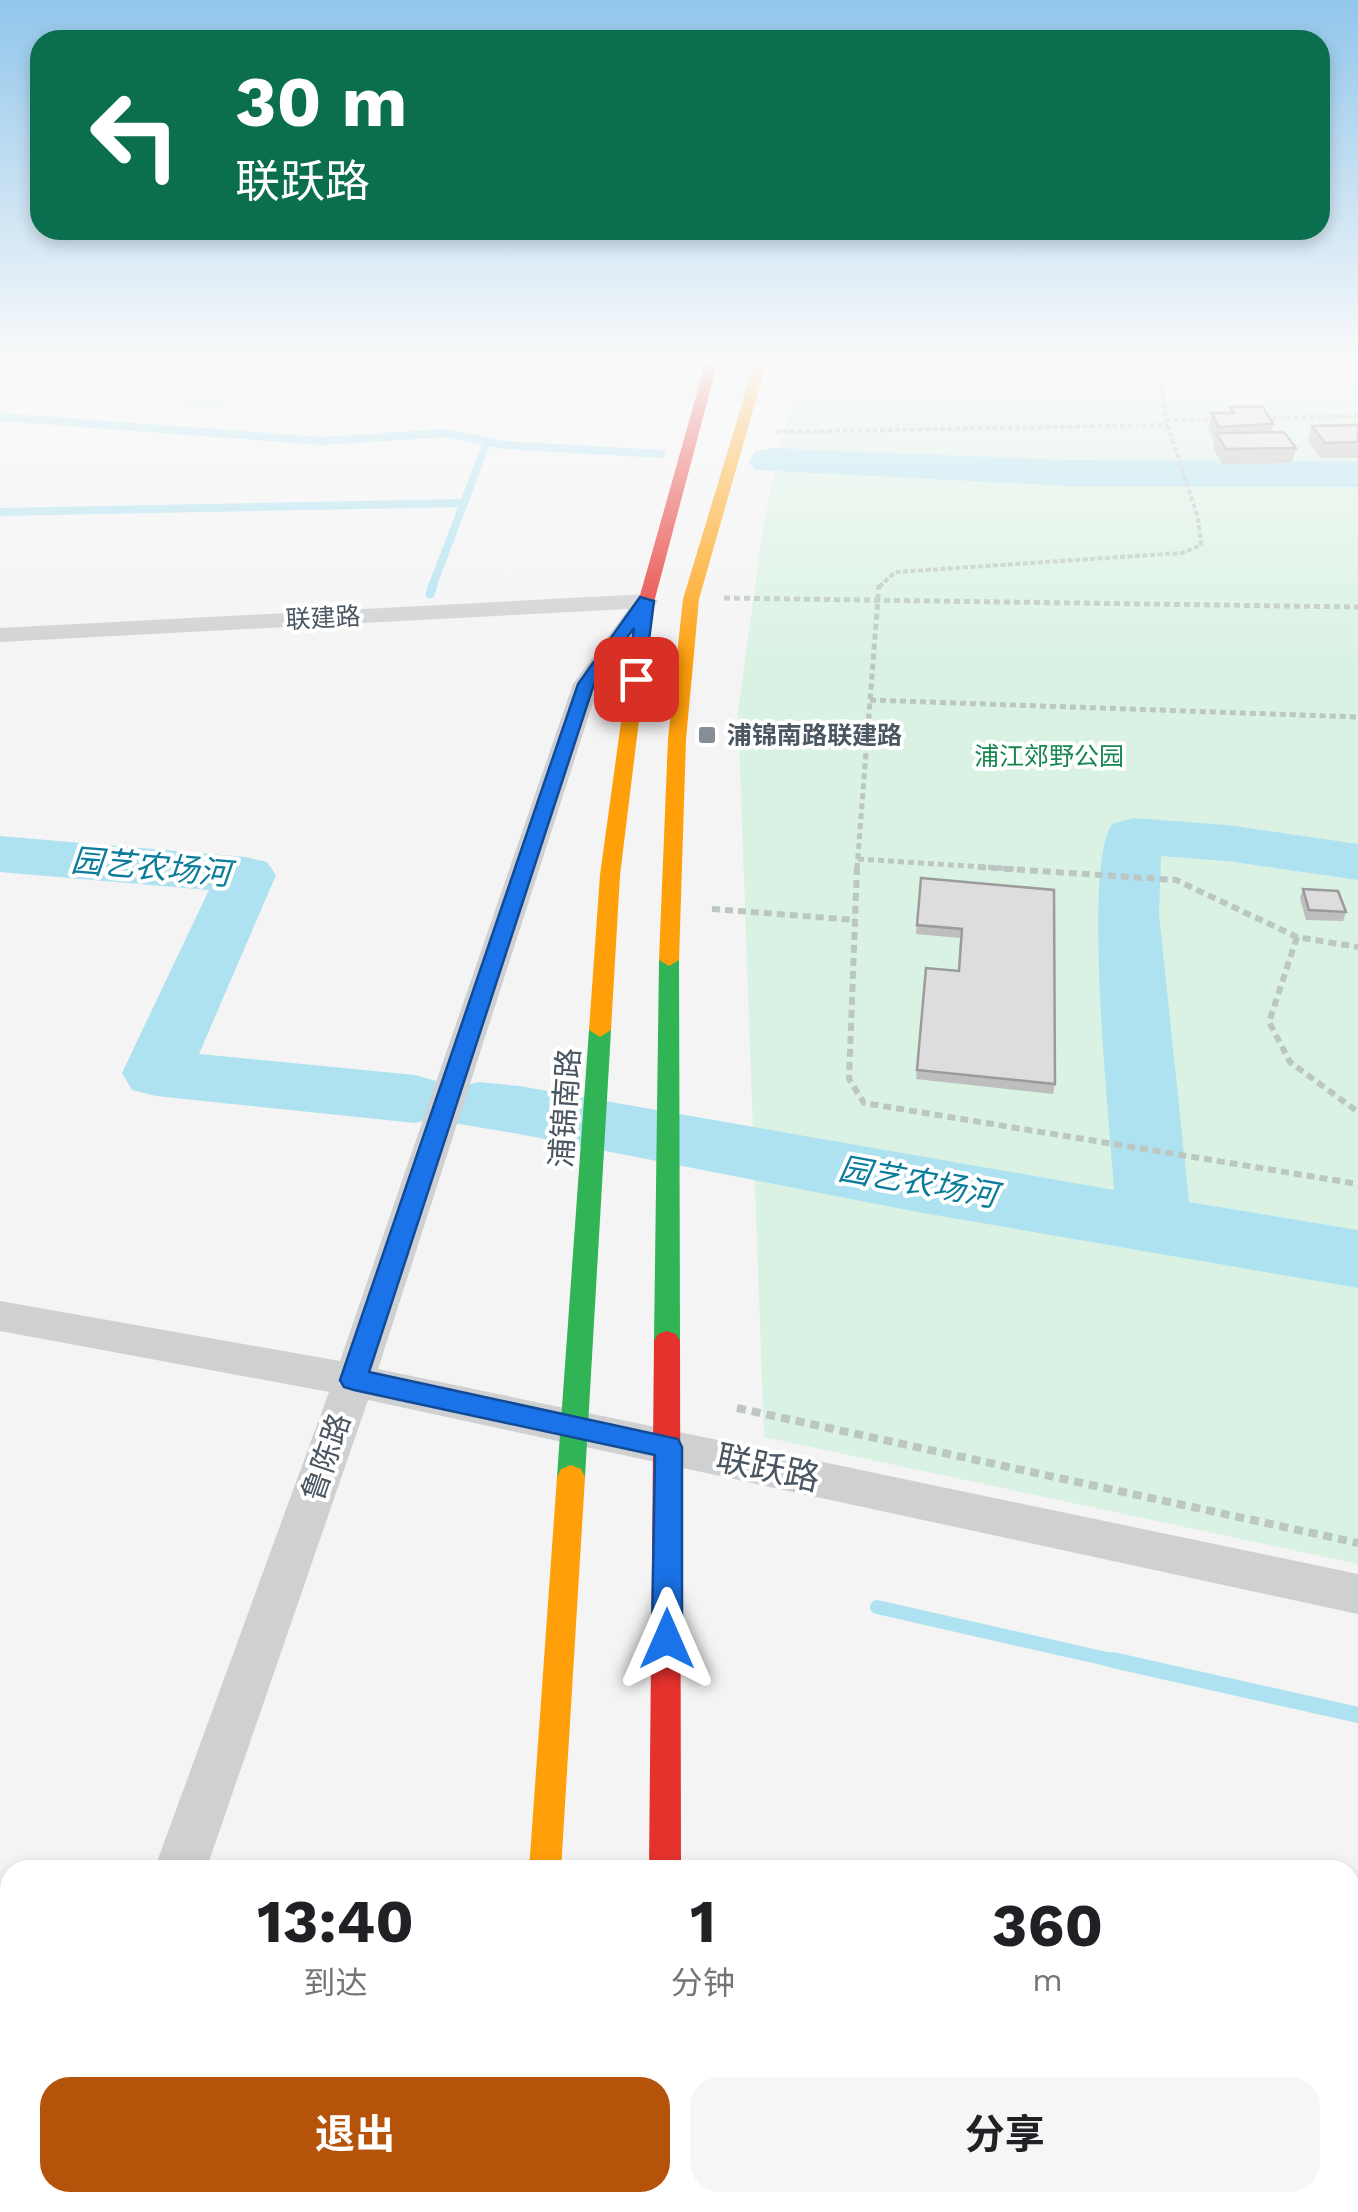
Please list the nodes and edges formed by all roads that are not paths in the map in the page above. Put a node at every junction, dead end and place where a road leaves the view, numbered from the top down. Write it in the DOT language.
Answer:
graph roads {
  1 [pos="683,464"];
  2 [pos="731,464"];
  3 [pos="646,601"];
  4 [pos="0,634"];
  5 [pos="0,1316"];
  6 [pos="354,1380"];
  7 [pos="574,1427"];
  8 [pos="669,1447"];
  9 [pos="1358,1594"];
  10 [pos="184,1860"];
  11 [pos="546,1860"];
  12 [pos="665,1860"];
  1 -- 3 [label="main road, 浦锦南路"];
  2 -- 8 [label="main road"];
  3 -- 4 [label="street, 联建路"];
  3 -- 6 [label="street, 鲁陈路"];
  3 -- 7 [label="main road, 浦锦南路"];
  5 -- 6 [label="street, 联跃路"];
  6 -- 7 [label="street, 联跃路"];
  6 -- 10 [label="street, 鲁陈路"];
  7 -- 8 [label="street, 联跃路"];
  7 -- 11 [label="main road, 浦锦南路"];
  8 -- 9 [label="street, 联跃路"];
  8 -- 12 [label="main road"];
}
